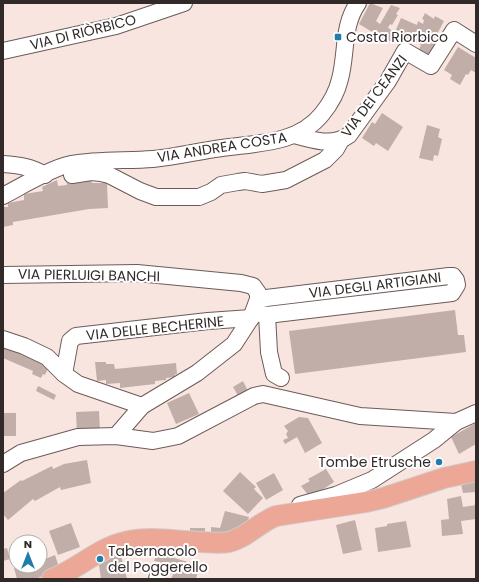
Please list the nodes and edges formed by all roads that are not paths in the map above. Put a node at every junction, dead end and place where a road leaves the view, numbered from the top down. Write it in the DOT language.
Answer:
graph roads {
  1 [pos="184,3"];
  2 [pos="358,3"];
  3 [pos="476,44"];
  4 [pos="3,51"];
  5 [pos="294,135"];
  6 [pos="341,140"];
  7 [pos="3,164"];
  8 [pos="55,173"];
  9 [pos="3,196"];
  10 [pos="6,274"];
  11 [pos="258,311"];
  12 [pos="3,339"];
  13 [pos="64,374"];
  14 [pos="281,378"];
  15 [pos="142,406"];
  16 [pos="476,413"];
  17 [pos="456,422"];
  18 [pos="116,436"];
  19 [pos="3,464"];
  20 [pos="476,471"];
  21 [pos="295,512"];
  22 [pos="58,577"];
  1 -- 4 [label="street, VIA DI RIÒRBICO"];
  2 -- 5 [label="street, VIA ANDREA COSTA"];
  3 -- 6 [label="street, VIA DEI CEANZI"];
  5 -- 6 [label="street, VIA DEI CEANZI"];
  5 -- 8 [label="street, VIA ANDREA COSTA"];
  6 -- 8 [label="street"];
  7 -- 8 [label="street"];
  8 -- 9 [label="street, VIA ANDREA COSTA"];
  10 -- 11 [label="street, VIA PIERLUIGI BANCHI"];
  11 -- 11 [label="street, VIA DEGLI ARTIGIANI"];
  11 -- 13 [label="street, VIA DELLE BECHERINE"];
  11 -- 14 [label="street"];
  11 -- 15 [label="street"];
  12 -- 13 [label="street"];
  13 -- 15 [label="street"];
  15 -- 18 [label="street"];
  16 -- 17 [label="street"];
  17 -- 18 [label="street"];
  17 -- 21 [label="street"];
  18 -- 19 [label="street"];
  20 -- 21 [label="main road"];
  21 -- 22 [label="main road"];
}
